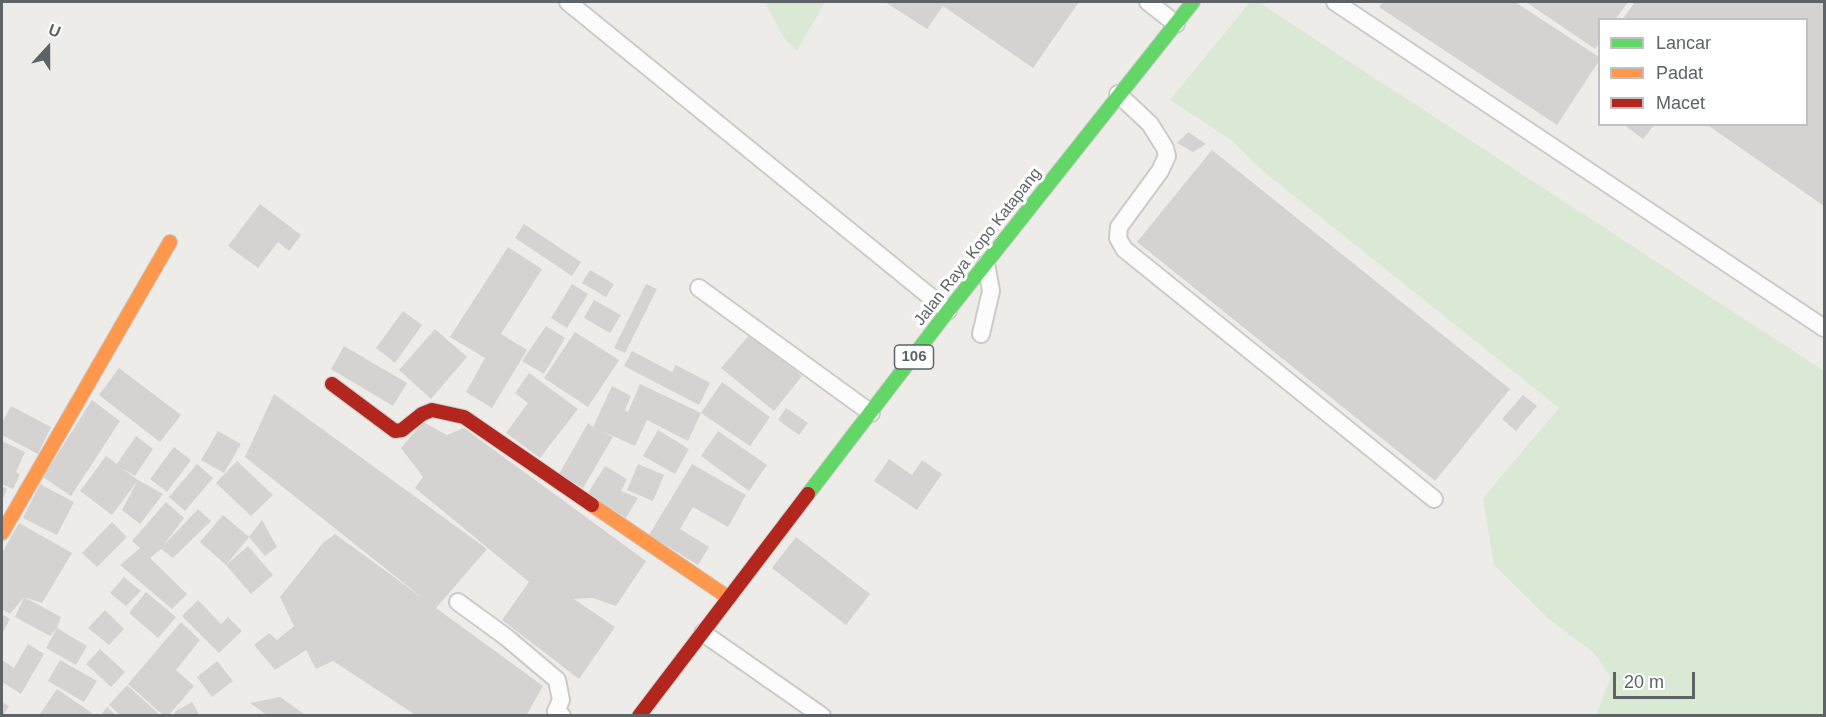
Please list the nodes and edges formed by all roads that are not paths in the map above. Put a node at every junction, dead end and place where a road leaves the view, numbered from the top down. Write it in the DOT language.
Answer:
graph roads {
  1 [pos="568,2"];
  2 [pos="1148,2"];
  3 [pos="1193,2"];
  4 [pos="1335,2"];
  5 [pos="1176,24"];
  6 [pos="1118,94"];
  7 [pos="170,242"];
  8 [pos="986,263"];
  9 [pos="699,288"];
  10 [pos="948,311"];
  11 [pos="1824,328"];
  12 [pos="981,334"];
  13 [pos="332,384"];
  14 [pos="871,414"];
  15 [pos="1434,499"];
  16 [pos="2,533"];
  17 [pos="729,598"];
  18 [pos="458,602"];
  19 [pos="703,633"];
  20 [pos="557,714"];
  21 [pos="639,716"];
  22 [pos="822,716"];
  1 -- 10 [label="lane"];
  2 -- 5 [label="lane"];
  3 -- 5 [label="main road, Jalan Raya Kopo Katapang / 106"];
  4 -- 11 [label="lane"];
  5 -- 6 [label="main road, Jalan Raya Kopo Katapang / 106"];
  6 -- 8 [label="main road, Jalan Raya Kopo Katapang / 106"];
  6 -- 15 [label="lane"];
  7 -- 16 [label="main road"];
  8 -- 10 [label="main road, Jalan Raya Kopo Katapang / 106"];
  8 -- 12 [label="lane"];
  9 -- 14 [label="lane"];
  10 -- 14 [label="main road, Jalan Raya Kopo Katapang / 106"];
  13 -- 17 [label="main road"];
  14 -- 17 [label="main road, Jalan Raya Kopo Katapang / 106"];
  17 -- 19 [label="main road, Jalan Raya Kopo Katapang / 106"];
  18 -- 20 [label="lane"];
  19 -- 21 [label="main road, Jalan Raya Kopo Katapang / 106"];
  19 -- 22 [label="lane"];
}
